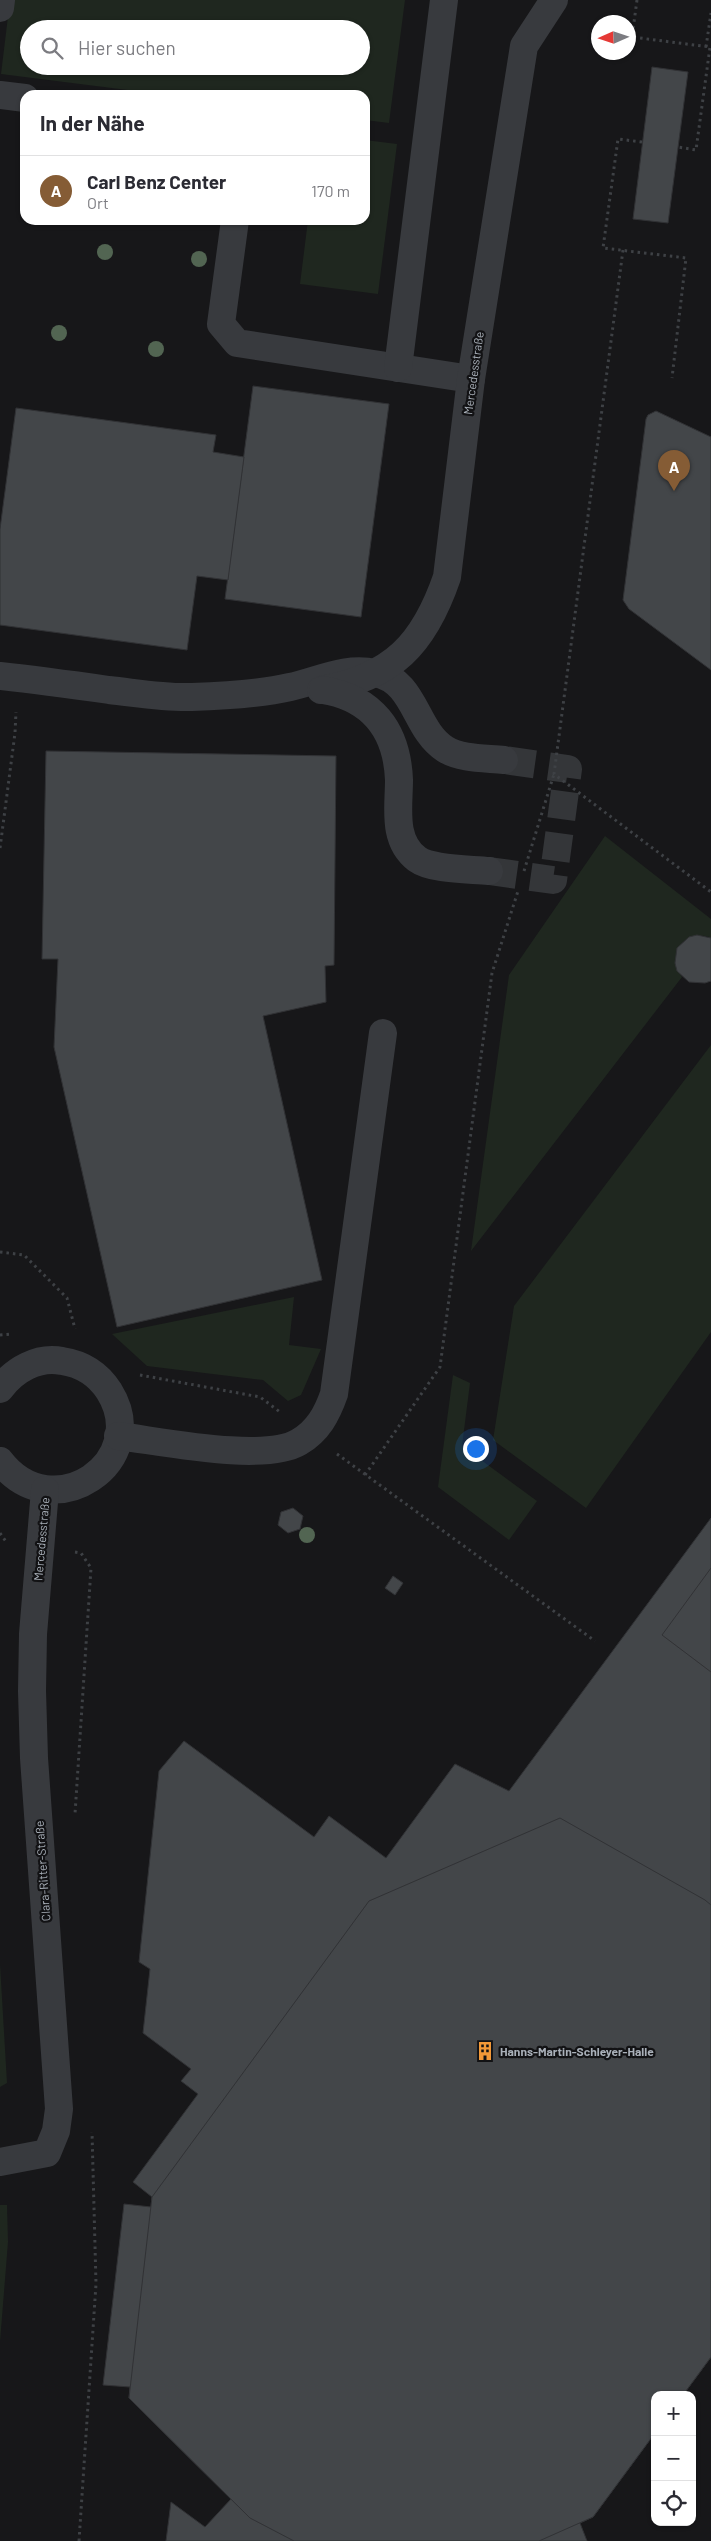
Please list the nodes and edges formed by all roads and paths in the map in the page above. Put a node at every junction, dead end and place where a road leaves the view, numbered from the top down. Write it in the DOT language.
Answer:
graph roads {
  1 [pos="1,0"];
  2 [pos="444,0"];
  3 [pos="554,0"];
  4 [pos="637,0"];
  5 [pos="0,8"];
  6 [pos="711,13"];
  7 [pos="706,46"];
  8 [pos="0,95"];
  9 [pos="20,97"];
  10 [pos="642,142"];
  11 [pos="678,147"];
  12 [pos="234,225"];
  13 [pos="623,250"];
  14 [pos="398,368"];
  15 [pos="672,378"];
  16 [pos="471,379"];
  17 [pos="376,673"];
  18 [pos="8,677"];
  19 [pos="289,687"];
  20 [pos="321,690"];
  21 [pos="504,760"];
  22 [pos="0,848"];
  23 [pos="489,872"];
  24 [pos="711,892"];
  25 [pos="492,973"];
  26 [pos="383,1033"];
  27 [pos="0,1252"];
  28 [pos="75,1329"];
  29 [pos="66,1330"];
  30 [pos="19,1334"];
  31 [pos="82,1334"];
  32 [pos="0,1335"];
  33 [pos="133,1369"];
  34 [pos="0,1389"];
  35 [pos="311,1434"];
  36 [pos="118,1436"];
  37 [pos="0,1461"];
  38 [pos="45,1490"];
  39 [pos="0,1533"];
  40 [pos="4,1543"];
  41 [pos="36,1587"];
  42 [pos="595,1640"];
  43 [pos="0,2162"];
  1 -- 5 [label="street"];
  2 -- 14 [label="street"];
  3 -- 16 [label="street, Mercedesstraße"];
  4 -- 7 [label="path"];
  6 -- 7 [label="path"];
  7 -- 11 [label="path"];
  8 -- 9 [label="street"];
  10 -- 13 [label="path"];
  12 -- 14 [label="street"];
  13 -- 15 [label="path"];
  13 -- 24 [label="path"];
  14 -- 16 [label="street"];
  16 -- 17 [label="street, Mercedesstraße"];
  17 -- 19 [label="street"];
  17 -- 20 [label="street, Mercedesstraße"];
  17 -- 21 [label="street"];
  18 -- 19 [label="street"];
  18 -- 22 [label="path"];
  19 -- 20 [label="street"];
  20 -- 23 [label="street"];
  25 -- 42 [label="path"];
  26 -- 35 [label="street"];
  27 -- 28 [label="path"];
  28 -- 29 [label="path"];
  28 -- 31 [label="path"];
  30 -- 32 [label="path"];
  33 -- 35 [label="path"];
  34 -- 36 [label="street"];
  35 -- 36 [label="street"];
  36 -- 38 [label="street"];
  37 -- 38 [label="street"];
  38 -- 41 [label="street, Mercedesstraße"];
  39 -- 40 [label="path"];
  41 -- 43 [label="street, Clara-Ritter-Straße"];
}
